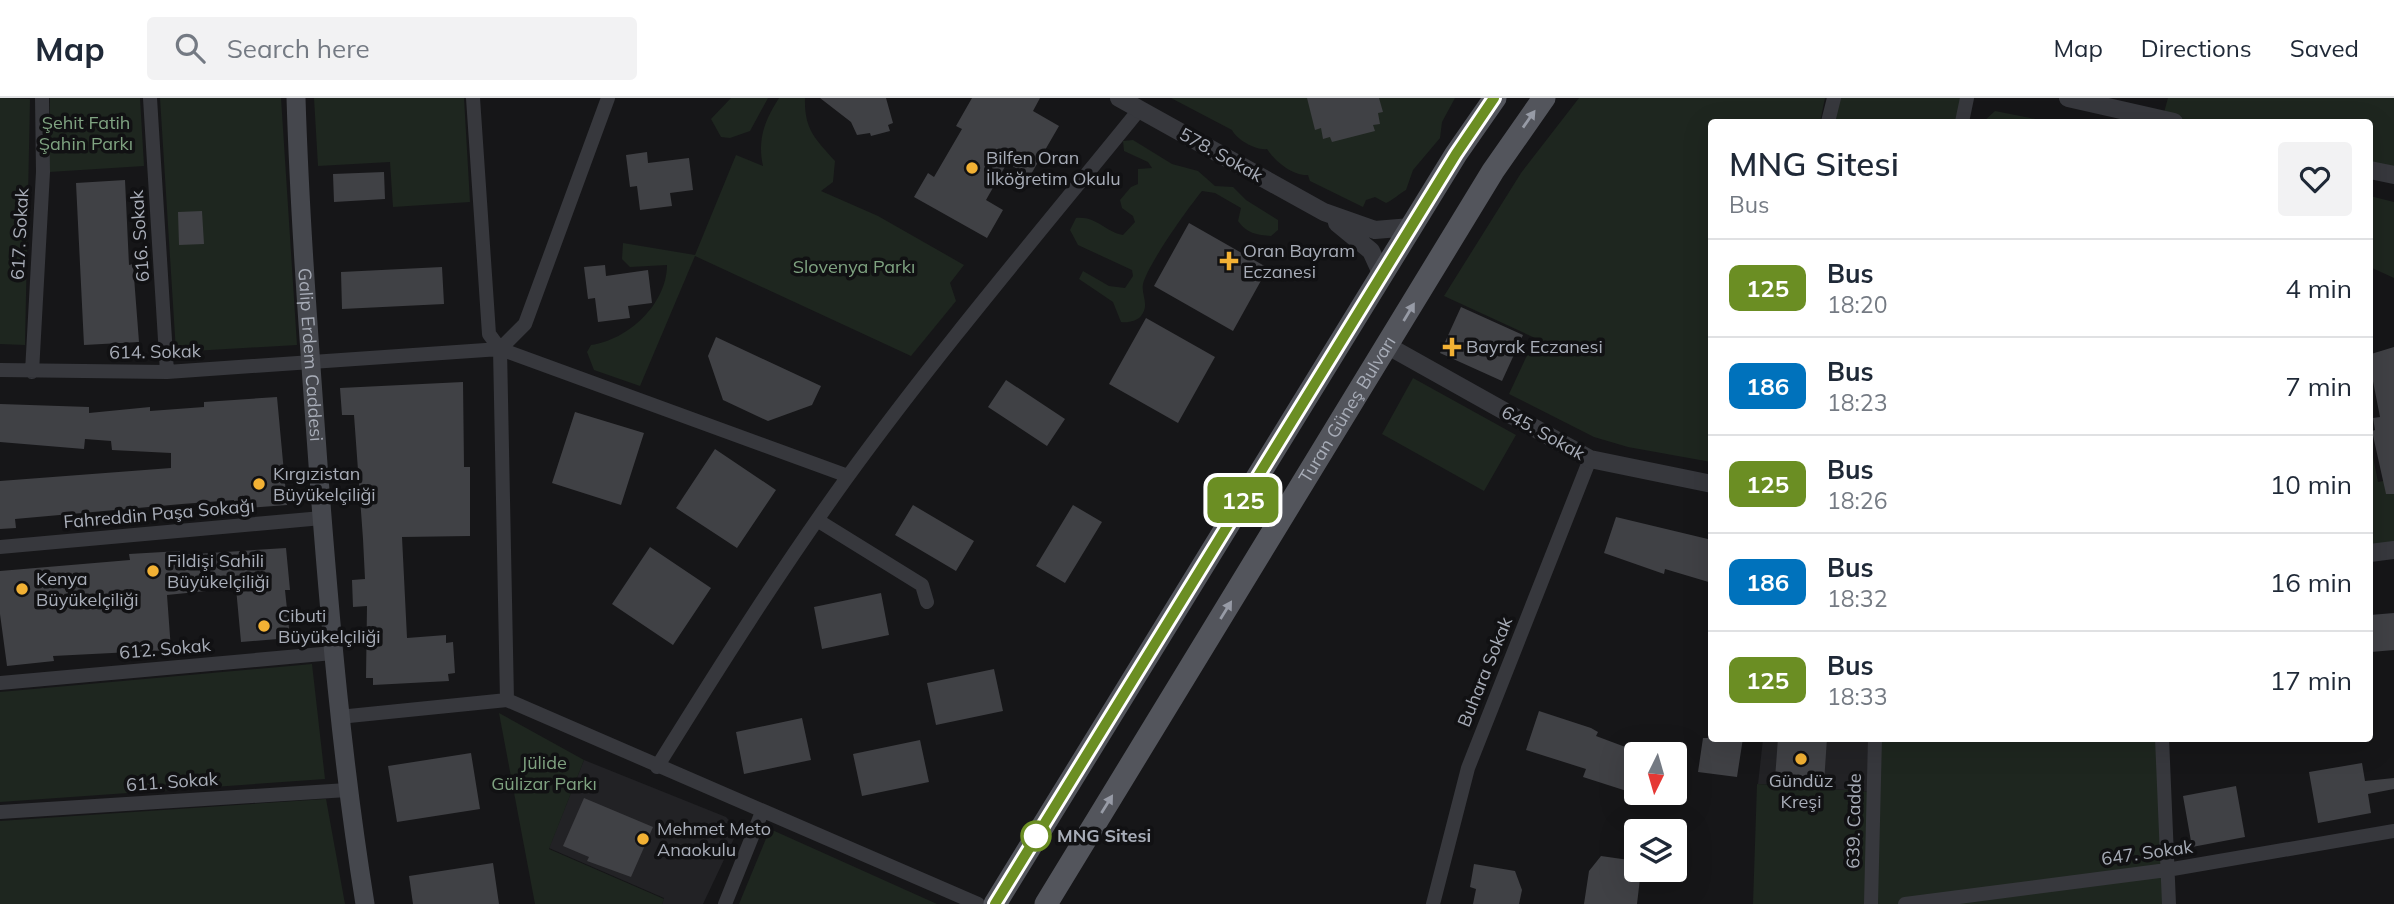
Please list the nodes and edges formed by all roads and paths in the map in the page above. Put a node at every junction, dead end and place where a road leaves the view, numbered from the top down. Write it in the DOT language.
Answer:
graph roads {
  1 [pos="42,98"];
  2 [pos="150,98"];
  3 [pos="296,98"];
  4 [pos="472,98"];
  5 [pos="608,98"];
  6 [pos="1119,98"];
  7 [pos="1494,98"];
  8 [pos="1544,98"];
  9 [pos="1834,98"];
  10 [pos="1967,98"];
  11 [pos="2068,98"];
  12 [pos="1139,110"];
  13 [pos="1829,119"];
  14 [pos="1963,119"];
  15 [pos="2161,119"];
  16 [pos="2373,171"];
  17 [pos="2394,175"];
  18 [pos="1324,212"];
  19 [pos="1411,227"];
  20 [pos="1382,275"];
  21 [pos="1388,346"];
  22 [pos="500,349"];
  23 [pos="310,363"];
  24 [pos="0,370"];
  25 [pos="32,372"];
  26 [pos="167,372"];
  27 [pos="1590,460"];
  28 [pos="848,476"];
  29 [pos="1708,483"];
  30 [pos="322,518"];
  31 [pos="817,520"];
  32 [pos="0,547"];
  33 [pos="2394,550"];
  34 [pos="2373,553"];
  35 [pos="927,602"];
  36 [pos="332,653"];
  37 [pos="0,683"];
  38 [pos="507,700"];
  39 [pos="340,717"];
  40 [pos="1875,742"];
  41 [pos="2162,742"];
  42 [pos="657,767"];
  43 [pos="346,790"];
  44 [pos="0,812"];
  45 [pos="762,812"];
  46 [pos="2394,831"];
  47 [pos="2167,870"];
  48 [pos="365,904"];
  49 [pos="725,904"];
  50 [pos="978,904"];
  51 [pos="995,904"];
  52 [pos="1046,904"];
  53 [pos="1433,904"];
  54 [pos="1871,904"];
  55 [pos="1905,904"];
  56 [pos="2169,904"];
  1 -- 25 [label="street, 617. Sokak"];
  2 -- 26 [label="street, 616. Sokak"];
  3 -- 23 [label="main road, Galip Erdem Caddesi"];
  4 -- 22 [label="street"];
  5 -- 22 [label="street"];
  6 -- 12 [label="street, 578. Sokak"];
  7 -- 19 [label="main road"];
  21 -- 8 [label="main road, Turan Güneş Bulvarı, one-way"];
  9 -- 13 [label="street"];
  10 -- 14 [label="street"];
  11 -- 15 [label="street"];
  12 -- 18 [label="street, 578. Sokak"];
  12 -- 28 [label="street"];
  16 -- 17 [label="street"];
  18 -- 19 [label="street"];
  18 -- 20 [label="street"];
  19 -- 20 [label="main road"];
  20 -- 51 [label="main road"];
  21 -- 27 [label="street, 645. Sokak"];
  52 -- 21 [label="main road, Turan Güneş Bulvarı, one-way"];
  22 -- 23 [label="street, 614. Sokak"];
  22 -- 28 [label="street"];
  22 -- 38 [label="street"];
  23 -- 26 [label="street, 614. Sokak"];
  23 -- 30 [label="main road, Galip Erdem Caddesi"];
  24 -- 25 [label="street, 614. Sokak"];
  25 -- 26 [label="street, 614. Sokak"];
  27 -- 29 [label="street, 645. Sokak"];
  27 -- 53 [label="street, Buhara Sokak"];
  28 -- 31 [label="street"];
  30 -- 32 [label="street, Fahreddin Paşa Sokağı"];
  30 -- 36 [label="main road, Galip Erdem Caddesi"];
  31 -- 35 [label="street"];
  31 -- 42 [label="street"];
  33 -- 34 [label="street"];
  36 -- 37 [label="street, 612. Sokak"];
  36 -- 39 [label="main road, Galip Erdem Caddesi"];
  38 -- 39 [label="street"];
  38 -- 42 [label="street"];
  39 -- 43 [label="main road, Galip Erdem Caddesi"];
  40 -- 54 [label="street, 639. Cadde"];
  41 -- 47 [label="street"];
  42 -- 45 [label="street"];
  43 -- 44 [label="street, 611. Sokak"];
  43 -- 48 [label="main road, Galip Erdem Caddesi"];
  45 -- 49 [label="street"];
  45 -- 50 [label="street"];
  46 -- 47 [label="street, 647. Sokak"];
  47 -- 55 [label="street, 647. Sokak"];
  47 -- 56 [label="street"];
}
